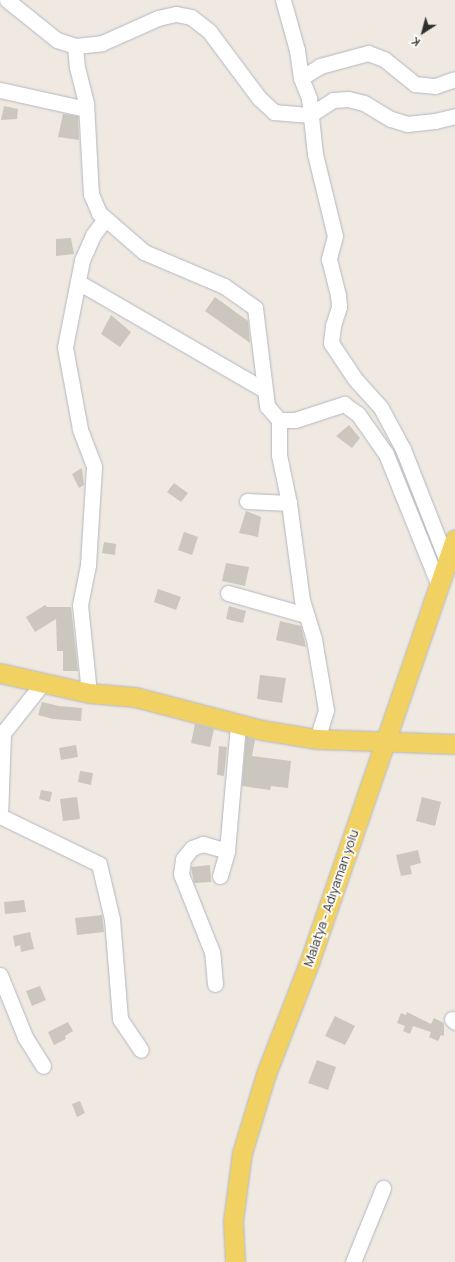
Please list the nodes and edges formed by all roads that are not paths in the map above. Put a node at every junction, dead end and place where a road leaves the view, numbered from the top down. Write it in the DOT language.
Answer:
graph roads {
  1 [pos="7,0"];
  2 [pos="283,0"];
  3 [pos="75,46"];
  4 [pos="301,78"];
  5 [pos="455,79"];
  6 [pos="0,90"];
  7 [pos="86,109"];
  8 [pos="310,115"];
  9 [pos="455,116"];
  10 [pos="105,219"];
  11 [pos="78,282"];
  12 [pos="264,390"];
  13 [pos="279,420"];
  14 [pos="246,501"];
  15 [pos="289,503"];
  16 [pos="455,539"];
  17 [pos="447,561"];
  18 [pos="440,588"];
  19 [pos="228,593"];
  20 [pos="306,615"];
  21 [pos="0,673"];
  22 [pos="42,684"];
  23 [pos="89,693"];
  24 [pos="238,724"];
  25 [pos="317,739"];
  26 [pos="385,742"];
  27 [pos="455,744"];
  28 [pos="1,752"];
  29 [pos="0,816"];
  30 [pos="226,851"];
  31 [pos="220,876"];
  32 [pos="0,975"];
  33 [pos="215,984"];
  34 [pos="141,1050"];
  35 [pos="43,1066"];
  36 [pos="383,1188"];
  37 [pos="235,1262"];
  38 [pos="353,1262"];
  1 -- 3 [label="street"];
  2 -- 4 [label="street"];
  3 -- 7 [label="street"];
  3 -- 8 [label="street"];
  4 -- 5 [label="street"];
  4 -- 8 [label="street"];
  6 -- 7 [label="street"];
  7 -- 10 [label="street"];
  8 -- 9 [label="street"];
  8 -- 17 [label="street"];
  10 -- 11 [label="street"];
  10 -- 12 [label="street"];
  11 -- 12 [label="street"];
  11 -- 23 [label="street"];
  12 -- 13 [label="street"];
  13 -- 15 [label="street"];
  13 -- 18 [label="street"];
  14 -- 15 [label="street"];
  15 -- 20 [label="street"];
  16 -- 17 [label="main road, Malatya - Adıyaman yolu"];
  17 -- 18 [label="main road, Malatya - Adıyaman yolu"];
  18 -- 26 [label="main road, Malatya - Adıyaman yolu"];
  19 -- 20 [label="street"];
  20 -- 25 [label="street"];
  21 -- 22 [label="main road"];
  22 -- 23 [label="main road"];
  22 -- 28 [label="street"];
  23 -- 24 [label="main road"];
  24 -- 25 [label="main road"];
  24 -- 30 [label="street"];
  25 -- 26 [label="main road"];
  26 -- 27 [label="main road"];
  26 -- 37 [label="main road, Malatya - Adıyaman yolu"];
  28 -- 29 [label="street"];
  29 -- 34 [label="street"];
  30 -- 31 [label="street"];
  30 -- 33 [label="street"];
  32 -- 35 [label="street"];
  36 -- 38 [label="street"];
}
